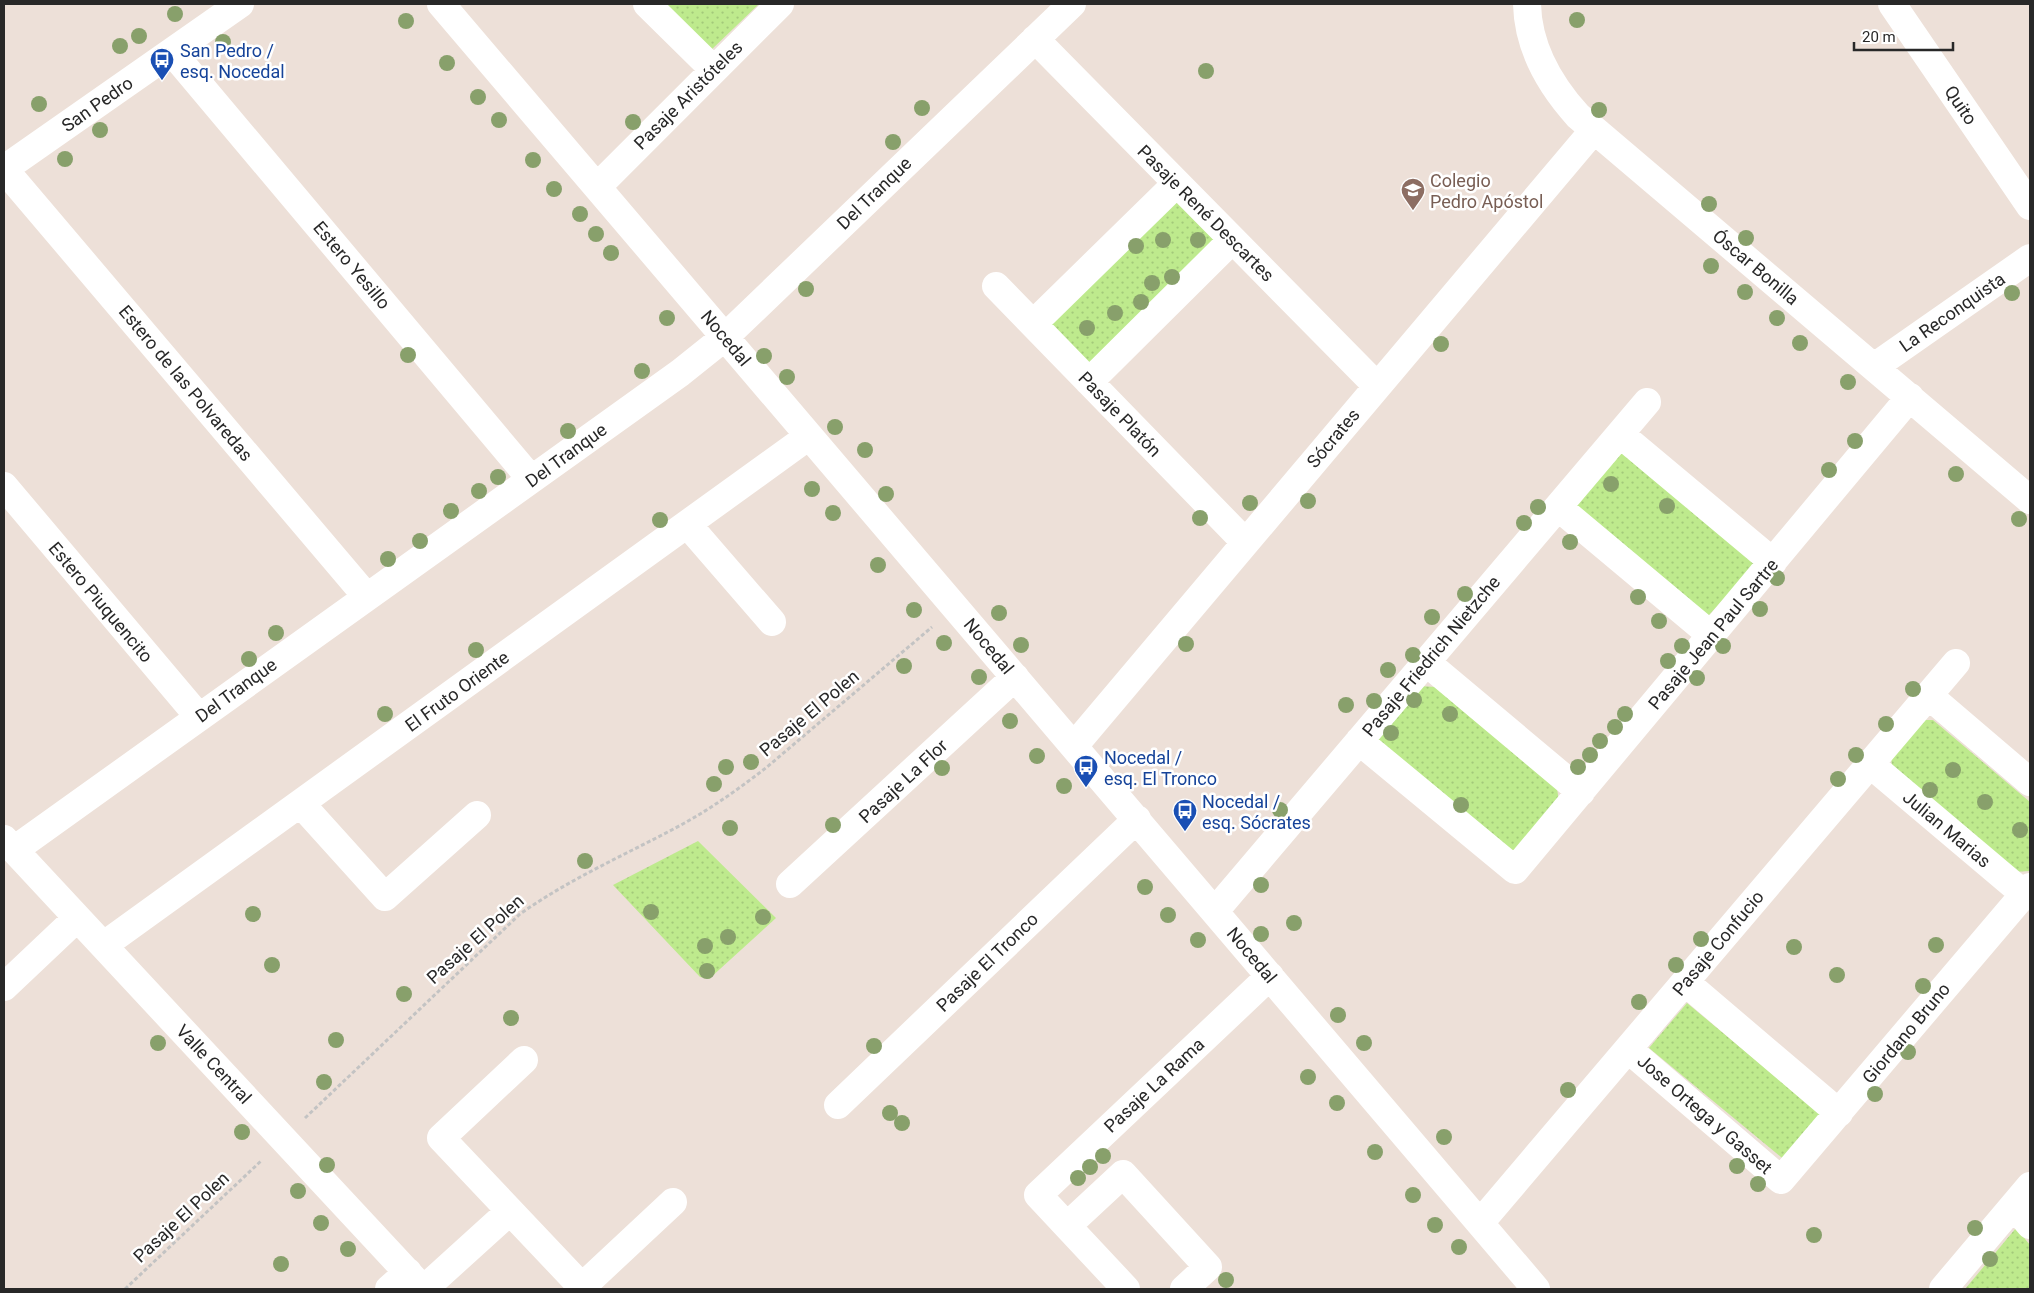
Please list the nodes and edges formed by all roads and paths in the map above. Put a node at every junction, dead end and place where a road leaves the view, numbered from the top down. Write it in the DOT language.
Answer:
graph roads {
  1 [pos="240,4"];
  2 [pos="441,4"];
  3 [pos="647,4"];
  4 [pos="780,4"];
  5 [pos="1072,4"];
  6 [pos="1527,4"];
  7 [pos="1892,4"];
  8 [pos="1035,39"];
  9 [pos="172,52"];
  10 [pos="713,69"];
  11 [pos="1593,130"];
  12 [pos="4,169"];
  13 [pos="1177,183"];
  14 [pos="597,187"];
  15 [pos="2030,206"];
  16 [pos="1232,240"];
  17 [pos="2030,258"];
  18 [pos="996,286"];
  19 [pos="1032,324"];
  20 [pos="725,337"];
  21 [pos="1874,367"];
  22 [pos="1089,382"];
  23 [pos="1377,386"];
  24 [pos="1910,397"];
  25 [pos="1647,402"];
  26 [pos="1620,434"];
  27 [pos="809,436"];
  28 [pos="531,480"];
  29 [pos="4,486"];
  30 [pos="2030,500"];
  31 [pos="1558,507"];
  32 [pos="688,525"];
  33 [pos="1245,542"];
  34 [pos="1773,562"];
  35 [pos="367,597"];
  36 [pos="955,607"];
  37 [pos="772,622"];
  38 [pos="1712,635"];
  39 [pos="1426,662"];
  40 [pos="1956,663"];
  41 [pos="1015,677"];
  42 [pos="1928,695"];
  43 [pos="199,717"];
  44 [pos="1359,741"];
  45 [pos="1074,746"];
  46 [pos="1870,764"];
  47 [pos="2030,782"];
  48 [pos="1581,792"];
  49 [pos="301,804"];
  50 [pos="476,815"];
  51 [pos="1136,819"];
  52 [pos="9,844"];
  53 [pos="790,884"];
  54 [pos="2027,891"];
  55 [pos="1215,911"];
  56 [pos="78,918"];
  57 [pos="104,945"];
  58 [pos="1270,976"];
  59 [pos="1684,982"];
  60 [pos="4,987"];
  61 [pos="1628,1049"];
  62 [pos="524,1060"];
  63 [pos="838,1105"];
  64 [pos="1839,1112"];
  65 [pos="284,1139"];
  66 [pos="1781,1180"];
  67 [pos="673,1202"];
  68 [pos="2025,1206"];
  69 [pos="509,1212"];
  70 [pos="1480,1223"];
  71 [pos="1067,1226"];
  72 [pos="411,1285"];
  73 [pos="125,1289"];
  74 [pos="1126,1289"];
  75 [pos="1184,1289"];
  76 [pos="1536,1289"];
  77 [pos="1943,1289"];
  1 -- 9 [label="street, San Pedro"];
  2 -- 14 [label="street, Nocedal"];
  3 -- 10 [label="street"];
  4 -- 10 [label="street, Pasaje Aristóteles"];
  5 -- 8 [label="street, Del Tranque"];
  6 -- 11 [label="street, Óscar Bonilla"];
  7 -- 15 [label="street, Quito"];
  8 -- 13 [label="street, Pasaje René Descartes"];
  8 -- 20 [label="street, Del Tranque"];
  9 -- 12 [label="street, San Pedro"];
  9 -- 28 [label="street, Estero Yesillo"];
  10 -- 14 [label="street, Pasaje Aristóteles"];
  11 -- 21 [label="street, Óscar Bonilla"];
  11 -- 23 [label="street, Sócrates"];
  12 -- 35 [label="street, Estero de las Polvaredas"];
  13 -- 16 [label="street, Pasaje René Descartes"];
  13 -- 19 [label="street"];
  14 -- 20 [label="street, Nocedal"];
  16 -- 22 [label="street"];
  16 -- 23 [label="street, Pasaje René Descartes"];
  17 -- 21 [label="street, La Reconquista"];
  18 -- 19 [label="street, Pasaje Platón"];
  19 -- 22 [label="street, Pasaje Platón"];
  20 -- 27 [label="street, Nocedal"];
  20 -- 28 [label="street, Del Tranque"];
  21 -- 24 [label="street, Óscar Bonilla"];
  22 -- 33 [label="street, Pasaje Platón"];
  23 -- 33 [label="street, Sócrates"];
  24 -- 30 [label="street, Óscar Bonilla"];
  24 -- 34 [label="street, Pasaje Jean Paul Sartre"];
  25 -- 26 [label="street, Pasaje Friedrich Nietzche"];
  26 -- 31 [label="street, Pasaje Friedrich Nietzche"];
  26 -- 34 [label="street"];
  27 -- 32 [label="street, El Fruto Oriente"];
  27 -- 36 [label="street, Nocedal"];
  28 -- 35 [label="street, Del Tranque"];
  29 -- 43 [label="street, Estero Piuquencito"];
  31 -- 38 [label="street"];
  31 -- 39 [label="street, Pasaje Friedrich Nietzche"];
  32 -- 37 [label="street"];
  32 -- 49 [label="street, El Fruto Oriente"];
  33 -- 45 [label="street, Sócrates"];
  34 -- 38 [label="street, Pasaje Jean Paul Sartre"];
  35 -- 43 [label="street, Del Tranque"];
  36 -- 41 [label="street, Nocedal"];
  36 -- 65 [label="path, Pasaje El Polen"];
  38 -- 48 [label="street, Pasaje Jean Paul Sartre"];
  39 -- 44 [label="street, Pasaje Friedrich Nietzche"];
  39 -- 48 [label="street"];
  40 -- 42 [label="street, Pasaje Confucio"];
  41 -- 45 [label="street, Nocedal"];
  41 -- 53 [label="street, Pasaje La Flor"];
  42 -- 46 [label="street, Pasaje Confucio"];
  42 -- 47 [label="street"];
  43 -- 52 [label="street, Del Tranque"];
  44 -- 48 [label="street, Pasaje Jean Paul Sartre"];
  44 -- 55 [label="street, Pasaje Friedrich Nietzche"];
  45 -- 51 [label="street, Nocedal"];
  46 -- 54 [label="street, Julian Marias"];
  46 -- 59 [label="street, Pasaje Confucio"];
  49 -- 50 [label="street"];
  49 -- 57 [label="street, El Fruto Oriente"];
  51 -- 55 [label="street, Nocedal"];
  51 -- 63 [label="street, Pasaje El Tronco"];
  52 -- 56 [label="street, Valle Central"];
  54 -- 64 [label="street, Giordano Bruno"];
  55 -- 58 [label="street, Nocedal"];
  56 -- 57 [label="street, Valle Central"];
  56 -- 60 [label="street"];
  57 -- 65 [label="street, Valle Central"];
  58 -- 70 [label="street, Nocedal"];
  58 -- 71 [label="street, Pasaje La Rama"];
  59 -- 61 [label="street, Pasaje Confucio"];
  59 -- 64 [label="street"];
  61 -- 66 [label="street, Jose Ortega y Gasset"];
  61 -- 70 [label="street, Pasaje Confucio"];
  62 -- 69 [label="street"];
  64 -- 66 [label="street, Giordano Bruno"];
  65 -- 72 [label="street, Valle Central"];
  65 -- 73 [label="path, Pasaje El Polen"];
  67 -- 69 [label="street"];
  68 -- 77 [label="street"];
  69 -- 72 [label="street"];
  70 -- 76 [label="street, Nocedal"];
  71 -- 74 [label="street"];
  71 -- 75 [label="street"];
}
